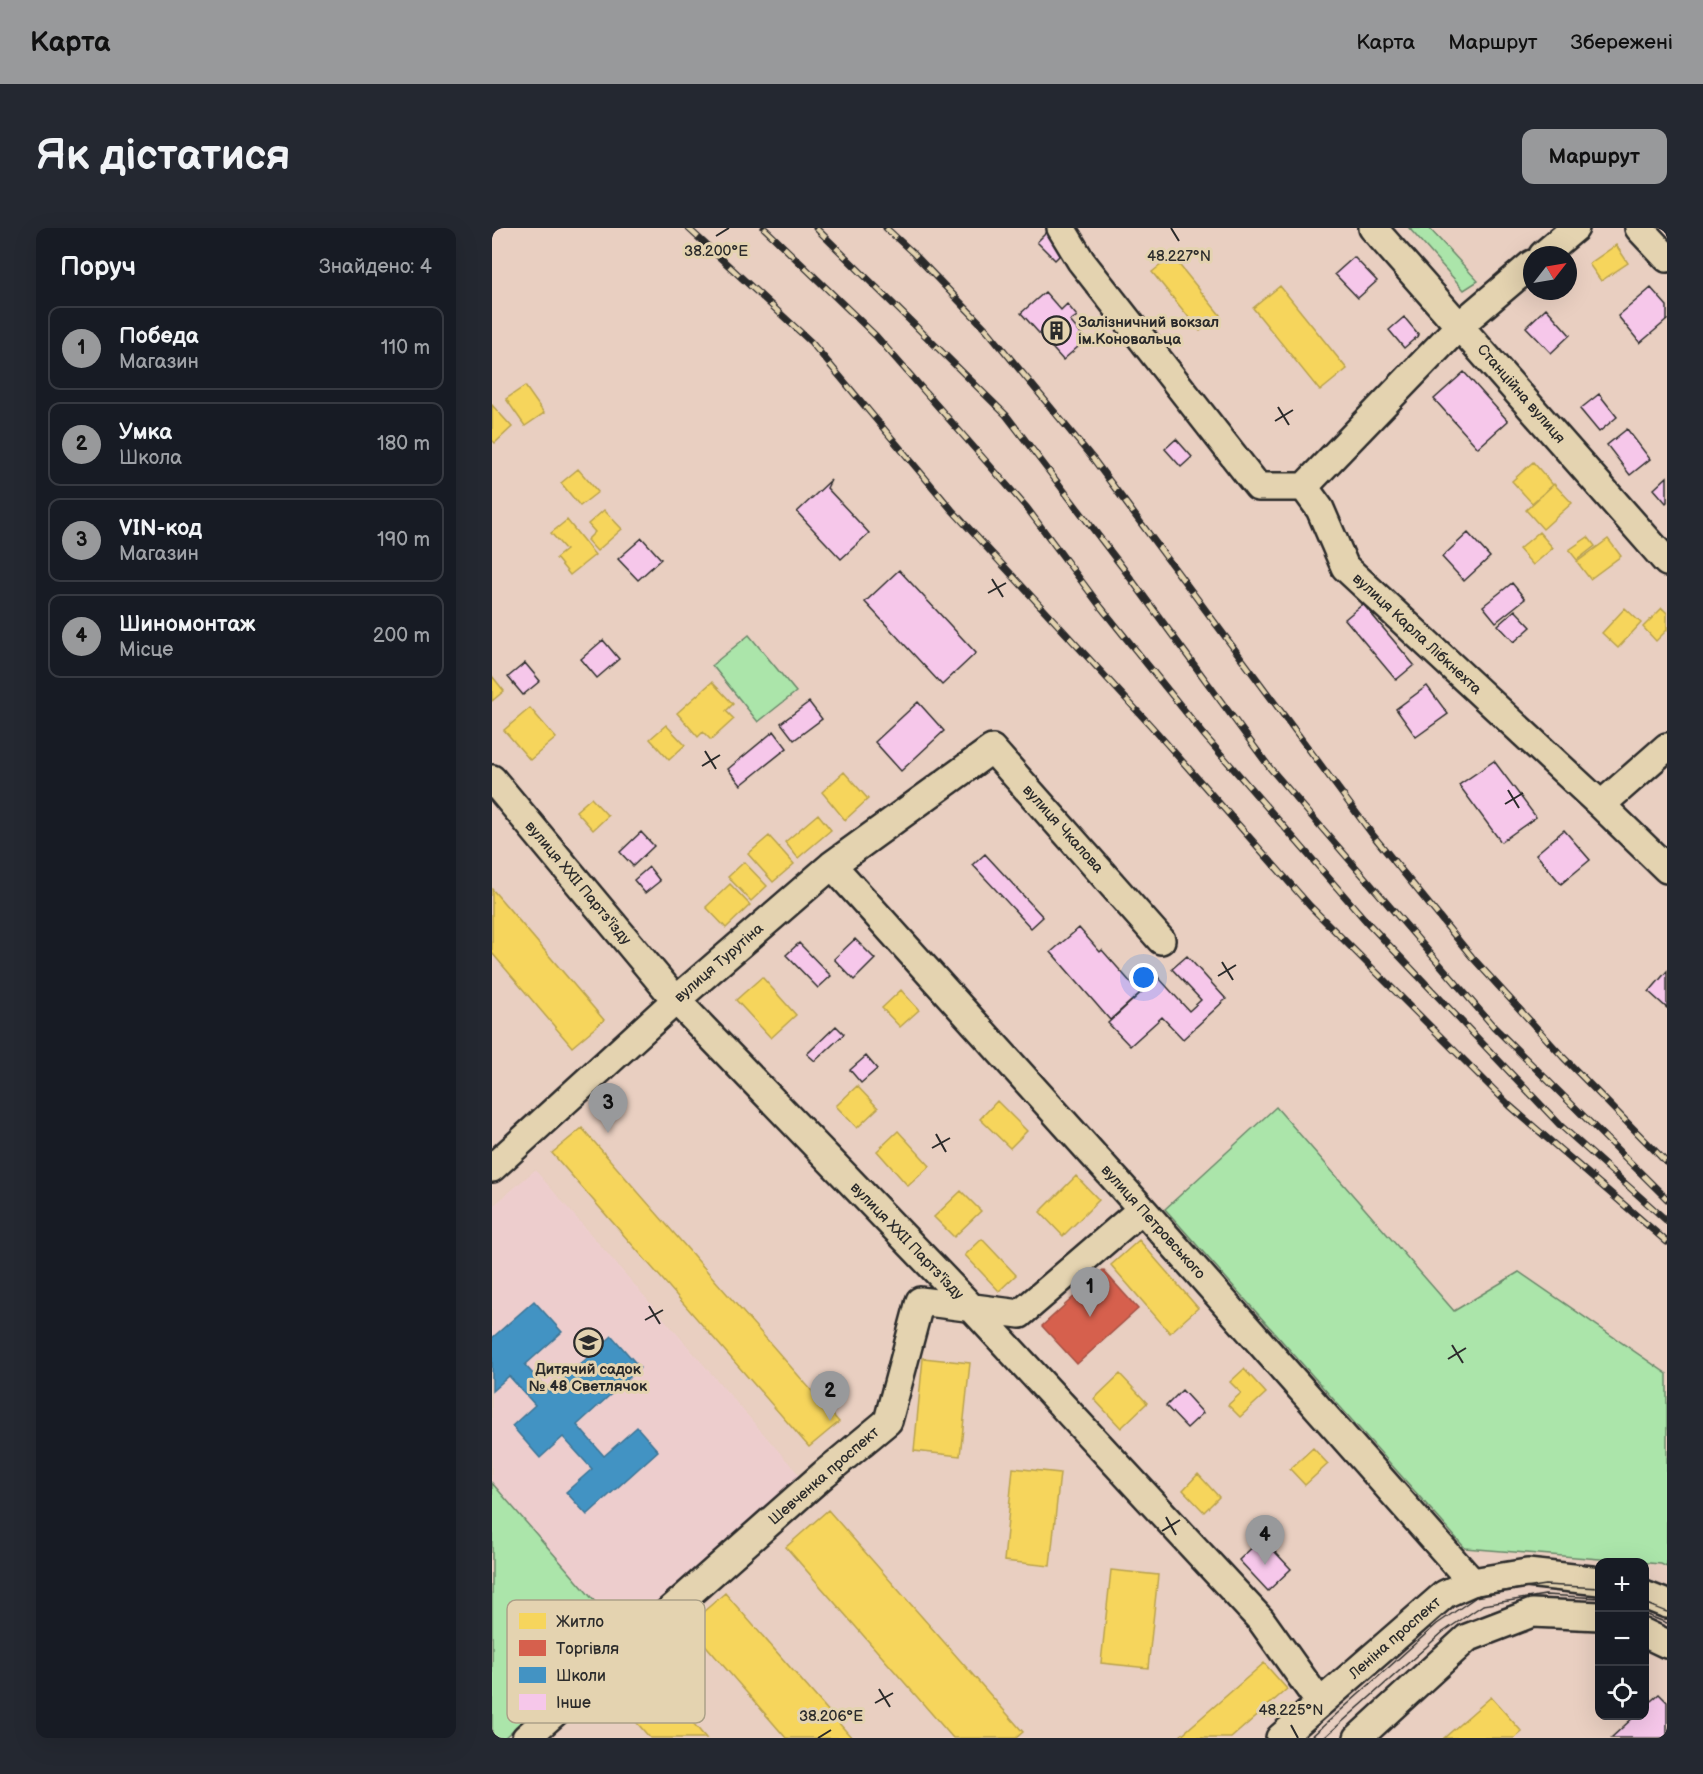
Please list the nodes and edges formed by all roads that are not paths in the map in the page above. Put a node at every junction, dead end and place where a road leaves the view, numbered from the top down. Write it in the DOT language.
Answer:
graph roads {
  1 [pos="1061,228"];
  2 [pos="1374,228"];
  3 [pos="1575,228"];
  4 [pos="1640,228"];
  5 [pos="1554,246"];
  6 [pos="1667,258"];
  7 [pos="1523,272"];
  8 [pos="1460,326"];
  9 [pos="1304,487"];
  10 [pos="1667,562"];
  11 [pos="1667,747"];
  12 [pos="957,772"];
  13 [pos="492,779"];
  14 [pos="1601,805"];
  15 [pos="832,865"];
  16 [pos="1667,870"];
  17 [pos="1161,940"];
  18 [pos="676,1000"];
  19 [pos="492,1168"];
  20 [pos="1142,1209"];
  21 [pos="970,1306"];
  22 [pos="1595,1581"];
  23 [pos="1472,1582"];
  24 [pos="1649,1597"];
  25 [pos="682,1600"];
  26 [pos="1667,1604"];
  27 [pos="1595,1616"];
  28 [pos="1649,1635"];
  29 [pos="1667,1644"];
  30 [pos="1320,1703"];
  31 [pos="543,1723"];
  32 [pos="526,1738"];
  33 [pos="1280,1738"];
  34 [pos="1358,1738"];
  1 -- 9 [label="street"];
  2 -- 8 [label="street, Станційна вулиця"];
  3 -- 5 [label="street"];
  4 -- 6 [label="street"];
  7 -- 8 [label="street"];
  8 -- 9 [label="street"];
  8 -- 10 [label="street, Станційна вулиця"];
  9 -- 14 [label="street, вулиця Карла Лібкнехта"];
  11 -- 14 [label="street"];
  12 -- 15 [label="street, вулиця Турутіна"];
  12 -- 17 [label="street, вулиця Чкалова"];
  13 -- 18 [label="street, вулиця XXII Партз'їзду"];
  14 -- 16 [label="street, вулиця Карла Лібкнехта"];
  15 -- 18 [label="street, вулиця Турутіна"];
  15 -- 20 [label="street, вулиця Петровського"];
  18 -- 19 [label="street, вулиця Турутіна"];
  18 -- 21 [label="street, вулиця XXII Партз'їзду"];
  20 -- 21 [label="street, Шевченка проспект"];
  20 -- 23 [label="street, вулиця Петровського"];
  21 -- 25 [label="street, Шевченка проспект"];
  21 -- 30 [label="street, вулиця XXII Партз'їзду"];
  22 -- 23 [label="street, Леніна проспект"];
  23 -- 30 [label="street, Леніна проспект"];
  24 -- 26 [label="street"];
  27 -- 34 [label="street"];
  28 -- 29 [label="street"];
  30 -- 33 [label="street, Леніна проспект"];
  31 -- 32 [label="street, Шевченка проспект"];
}
